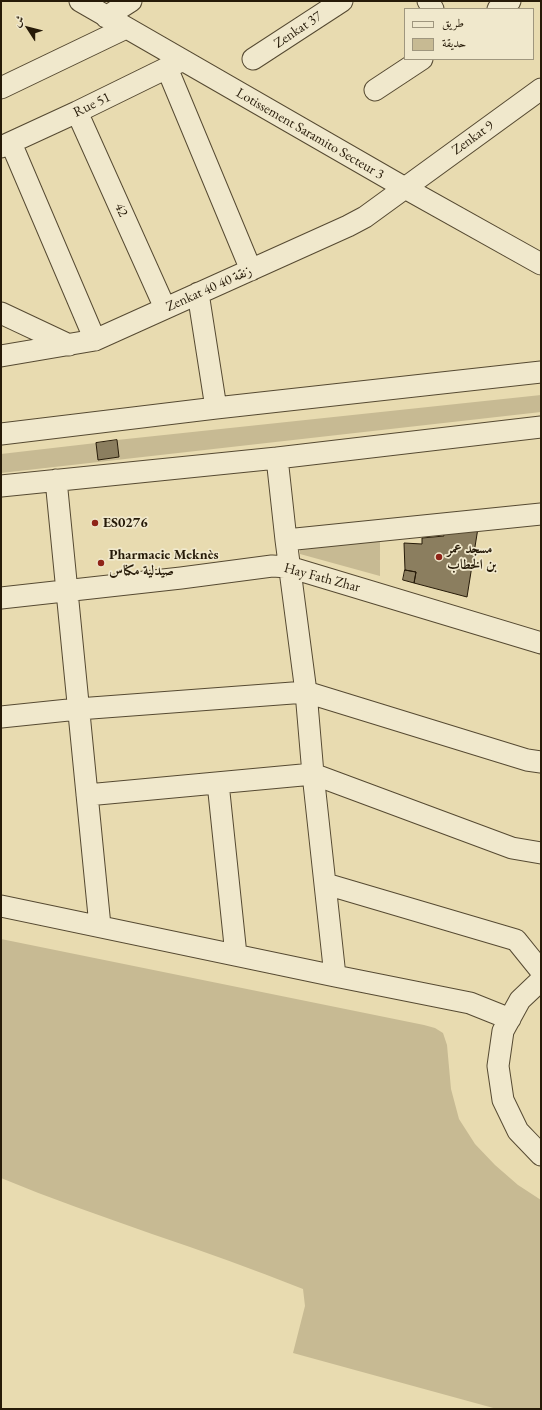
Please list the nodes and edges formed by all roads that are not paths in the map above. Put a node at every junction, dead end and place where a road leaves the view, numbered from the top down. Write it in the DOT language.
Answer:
graph roads {
  1 [pos="80,1"];
  2 [pos="131,1"];
  3 [pos="342,1"];
  4 [pos="510,1"];
  5 [pos="500,8"];
  6 [pos="106,17"];
  7 [pos="126,28"];
  8 [pos="254,59"];
  9 [pos="420,60"];
  10 [pos="174,64"];
  11 [pos="1,88"];
  12 [pos="541,89"];
  13 [pos="375,90"];
  14 [pos="77,112"];
  15 [pos="6,145"];
  16 [pos="405,188"];
  17 [pos="541,264"];
  18 [pos="251,270"];
  19 [pos="198,293"];
  20 [pos="165,308"];
  21 [pos="1,313"];
  22 [pos="95,340"];
  23 [pos="69,345"];
  24 [pos="1,356"];
  25 [pos="541,372"];
  26 [pos="216,408"];
  27 [pos="541,427"];
  28 [pos="1,434"];
  29 [pos="277,458"];
  30 [pos="56,480"];
  31 [pos="1,486"];
  32 [pos="541,514"];
  33 [pos="286,540"];
  34 [pos="289,567"];
  35 [pos="67,590"];
  36 [pos="1,598"];
  37 [pos="541,643"];
  38 [pos="306,692"];
  39 [pos="78,709"];
  40 [pos="1,717"];
  41 [pos="541,762"];
  42 [pos="313,774"];
  43 [pos="218,783"];
  44 [pos="87,795"];
  45 [pos="541,853"];
  46 [pos="326,884"];
  47 [pos="1,906"];
  48 [pos="100,926"];
  49 [pos="236,955"];
  50 [pos="541,971"];
  51 [pos="335,976"];
  52 [pos="541,980"];
  53 [pos="510,1019"];
  54 [pos="541,1155"];
  1 -- 6 [label="street, Lotissement Saramito Secteur 3"];
  2 -- 6 [label="street"];
  3 -- 8 [label="street, Zenkat 37"];
  4 -- 5 [label="street"];
  6 -- 7 [label="street, Lotissement Saramito Secteur 3"];
  7 -- 10 [label="street, Lotissement Saramito Secteur 3"];
  7 -- 11 [label="street"];
  9 -- 13 [label="street"];
  10 -- 14 [label="street, Rue 51"];
  10 -- 16 [label="street, Lotissement Saramito Secteur 3"];
  10 -- 18 [label="street"];
  12 -- 16 [label="street, Zenkat 9"];
  14 -- 15 [label="street, Rue 51"];
  14 -- 20 [label="street, 42"];
  15 -- 22 [label="street"];
  16 -- 17 [label="street, Lotissement Saramito Secteur 3"];
  16 -- 18 [label="street, Zenkat 40 زنقة 40"];
  18 -- 19 [label="street, Zenkat 40 زنقة 40"];
  19 -- 20 [label="street, Zenkat 40 زنقة 40"];
  19 -- 26 [label="street"];
  20 -- 22 [label="street, Zenkat 40 زنقة 40"];
  21 -- 23 [label="street"];
  22 -- 23 [label="street, Zenkat 40 زنقة 40"];
  23 -- 24 [label="street, Zenkat 40 زنقة 40"];
  25 -- 26 [label="street"];
  26 -- 28 [label="street"];
  27 -- 29 [label="street"];
  29 -- 30 [label="street"];
  29 -- 33 [label="street"];
  30 -- 31 [label="street"];
  30 -- 35 [label="street"];
  32 -- 33 [label="street"];
  33 -- 34 [label="street"];
  34 -- 35 [label="street, Hay Fath Zhar"];
  34 -- 37 [label="street, Hay Fath Zhar"];
  34 -- 38 [label="street"];
  35 -- 36 [label="street, Hay Fath Zhar"];
  35 -- 39 [label="street"];
  38 -- 39 [label="street"];
  38 -- 41 [label="street"];
  38 -- 42 [label="street"];
  39 -- 40 [label="street"];
  39 -- 44 [label="street"];
  42 -- 43 [label="street"];
  42 -- 45 [label="street"];
  42 -- 46 [label="street"];
  43 -- 44 [label="street"];
  43 -- 49 [label="street"];
  44 -- 48 [label="street"];
  46 -- 50 [label="street"];
  46 -- 51 [label="street"];
  47 -- 48 [label="street"];
  48 -- 49 [label="street"];
  49 -- 51 [label="street"];
  51 -- 53 [label="street"];
  52 -- 53 [label="street"];
  53 -- 54 [label="street"];
}
